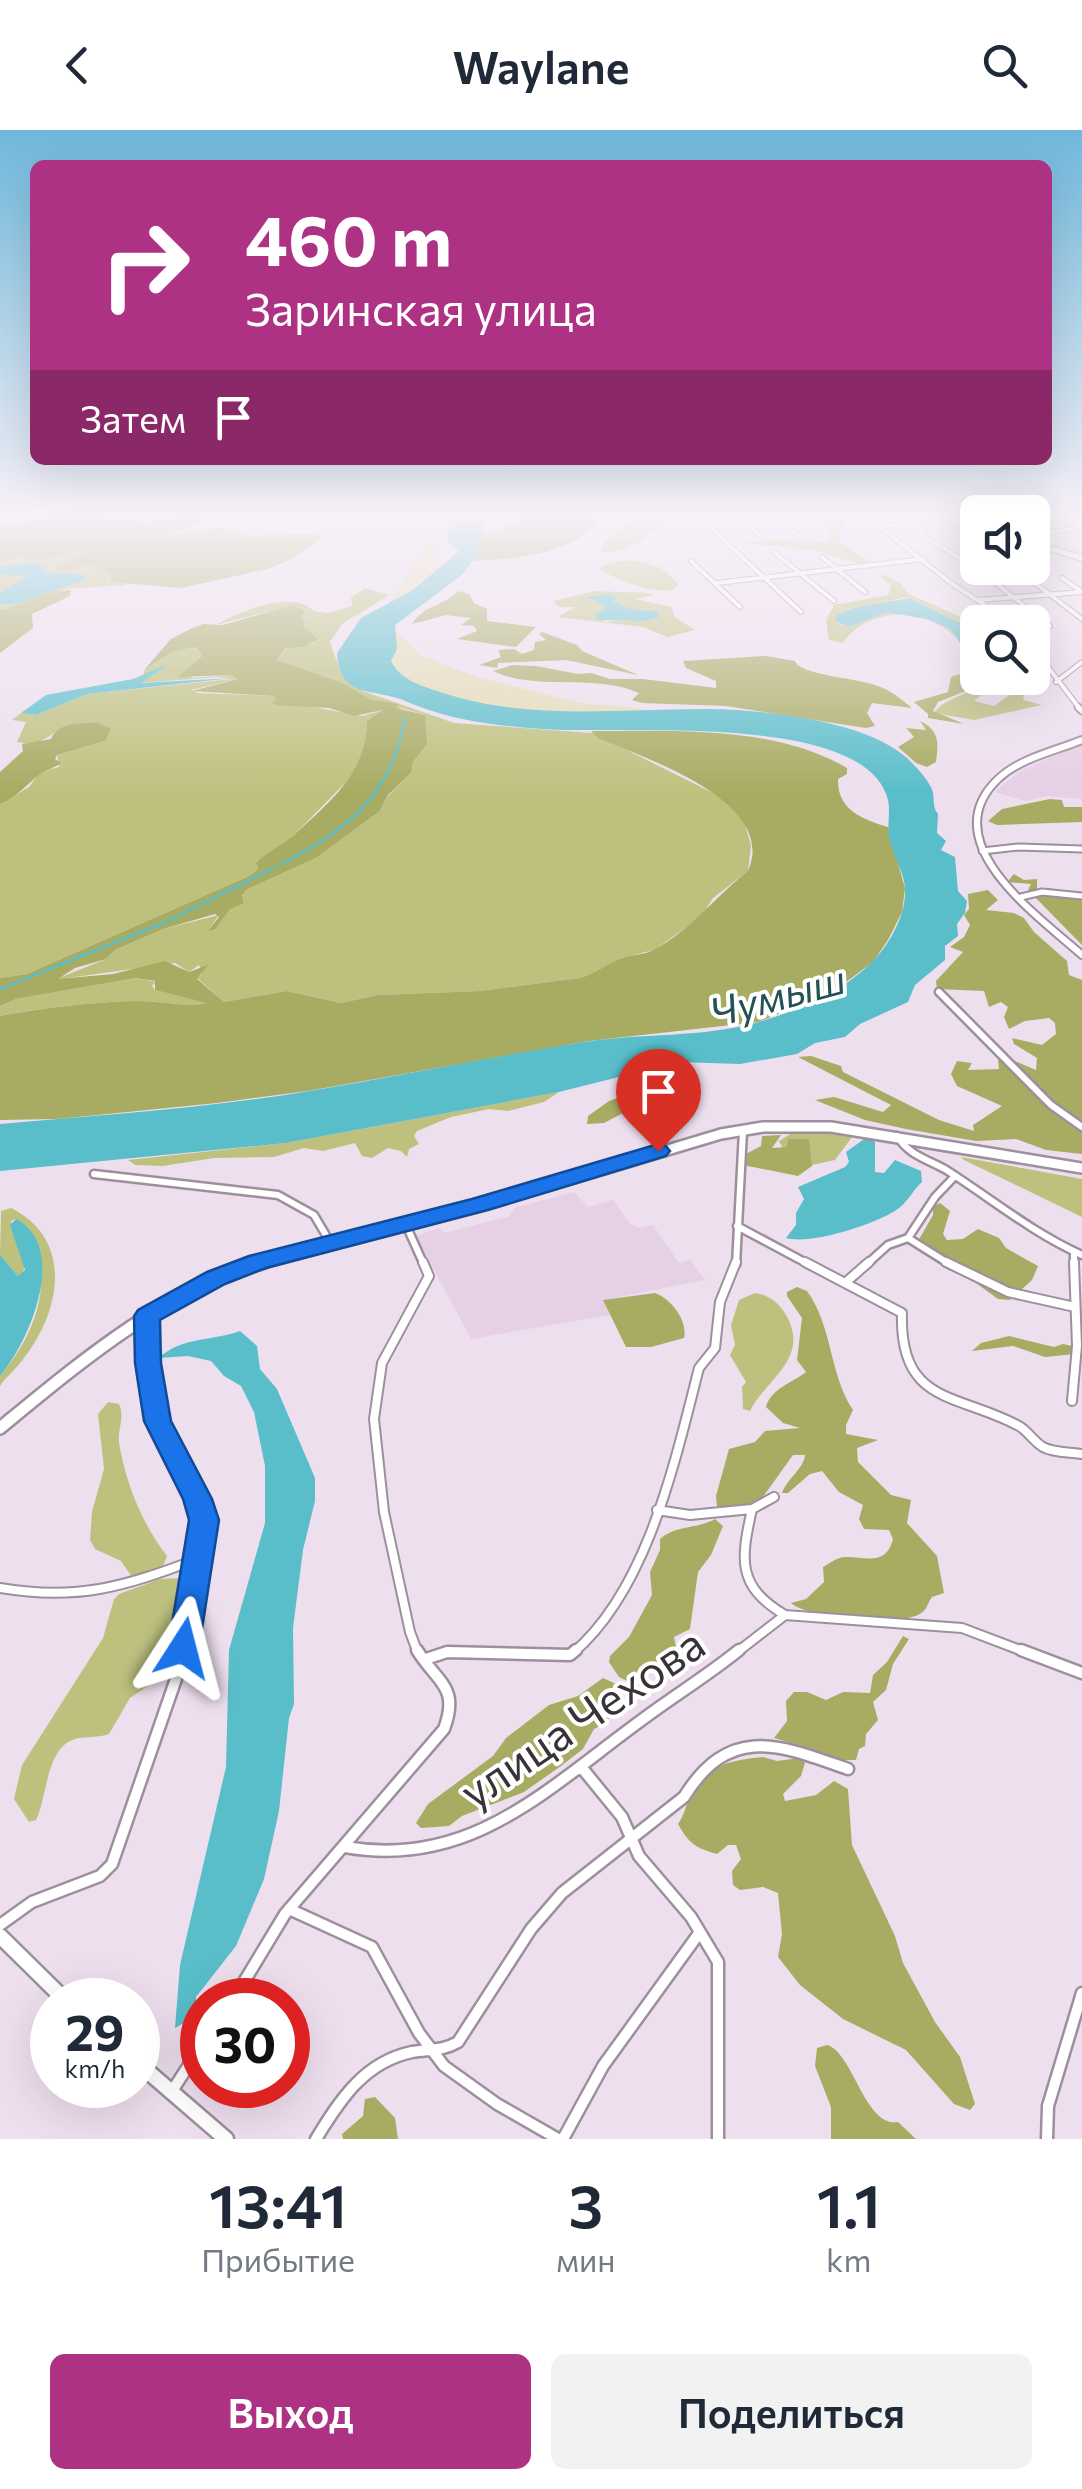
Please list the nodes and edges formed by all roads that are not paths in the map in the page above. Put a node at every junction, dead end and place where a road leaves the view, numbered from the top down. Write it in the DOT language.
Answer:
graph roads {
  1 [pos="795,606"];
  2 [pos="802,612"];
  3 [pos="1082,662"];
  4 [pos="1050,673"];
  5 [pos="1056,682"];
  6 [pos="1082,710"];
  7 [pos="1082,740"];
  8 [pos="1082,849"];
  9 [pos="980,851"];
  10 [pos="1082,896"];
  11 [pos="1021,898"];
  12 [pos="1082,955"];
  13 [pos="939,992"];
  14 [pos="1082,1127"];
  15 [pos="743,1130"];
  16 [pos="897,1136"];
  17 [pos="1082,1168"];
  18 [pos="94,1174"];
  19 [pos="955,1176"];
  20 [pos="406,1224"];
  21 [pos="737,1226"];
  22 [pos="908,1238"];
  23 [pos="330,1242"];
  24 [pos="1078,1254"];
  25 [pos="844,1283"];
  26 [pos="1075,1307"];
  27 [pos="147,1316"];
  28 [pos="1072,1400"];
  29 [pos="0,1428"];
  30 [pos="1082,1454"];
  31 [pos="774,1496"];
  32 [pos="657,1510"];
  33 [pos="752,1510"];
  34 [pos="194,1560"];
  35 [pos="0,1588"];
  36 [pos="784,1614"];
  37 [pos="426,1659"];
  38 [pos="1082,1673"];
  39 [pos="582,1768"];
  40 [pos="848,1770"];
  41 [pos="632,1840"];
  42 [pos="345,1846"];
  43 [pos="289,1909"];
  44 [pos="701,1932"];
  45 [pos="1,1936"];
  46 [pos="43,1978"];
  47 [pos="245,1978"];
  48 [pos="1082,1993"];
  49 [pos="434,2052"];
  50 [pos="180,2078"];
  51 [pos="160,2082"];
  52 [pos="171,2092"];
  53 [pos="226,2139"];
  54 [pos="316,2139"];
  55 [pos="560,2139"];
  56 [pos="718,2139"];
  57 [pos="1048,2139"];
  1 -- 2 [label="street"];
  3 -- 5 [label="street"];
  4 -- 5 [label="street"];
  5 -- 6 [label="street"];
  7 -- 9 [label="street"];
  8 -- 9 [label="street"];
  9 -- 11 [label="street"];
  10 -- 11 [label="street"];
  11 -- 12 [label="street"];
  13 -- 14 [label="street"];
  15 -- 16 [label="street"];
  15 -- 20 [label="street"];
  15 -- 21 [label="street"];
  16 -- 17 [label="street"];
  16 -- 19 [label="street"];
  18 -- 23 [label="street"];
  19 -- 22 [label="street"];
  19 -- 24 [label="street"];
  20 -- 23 [label="street"];
  20 -- 37 [label="street"];
  21 -- 25 [label="street"];
  21 -- 32 [label="street"];
  22 -- 25 [label="street"];
  22 -- 26 [label="street"];
  23 -- 27 [label="street"];
  24 -- 26 [label="street"];
  25 -- 30 [label="street"];
  26 -- 28 [label="street"];
  27 -- 29 [label="street"];
  27 -- 34 [label="street"];
  31 -- 33 [label="street"];
  32 -- 33 [label="street"];
  32 -- 37 [label="street"];
  33 -- 36 [label="street"];
  34 -- 35 [label="street"];
  34 -- 45 [label="street"];
  36 -- 38 [label="street"];
  36 -- 39 [label="street, улица Чехова"];
  37 -- 42 [label="street"];
  39 -- 41 [label="street"];
  39 -- 42 [label="street, улица Чехова"];
  40 -- 41 [label="street"];
  41 -- 44 [label="street"];
  41 -- 49 [label="street"];
  42 -- 43 [label="street"];
  43 -- 47 [label="street"];
  43 -- 49 [label="street"];
  44 -- 55 [label="street"];
  44 -- 56 [label="street"];
  45 -- 46 [label="street"];
  48 -- 57 [label="street"];
  49 -- 54 [label="street"];
  49 -- 55 [label="street"];
  50 -- 52 [label="street"];
  51 -- 52 [label="street"];
  52 -- 53 [label="street"];
}
